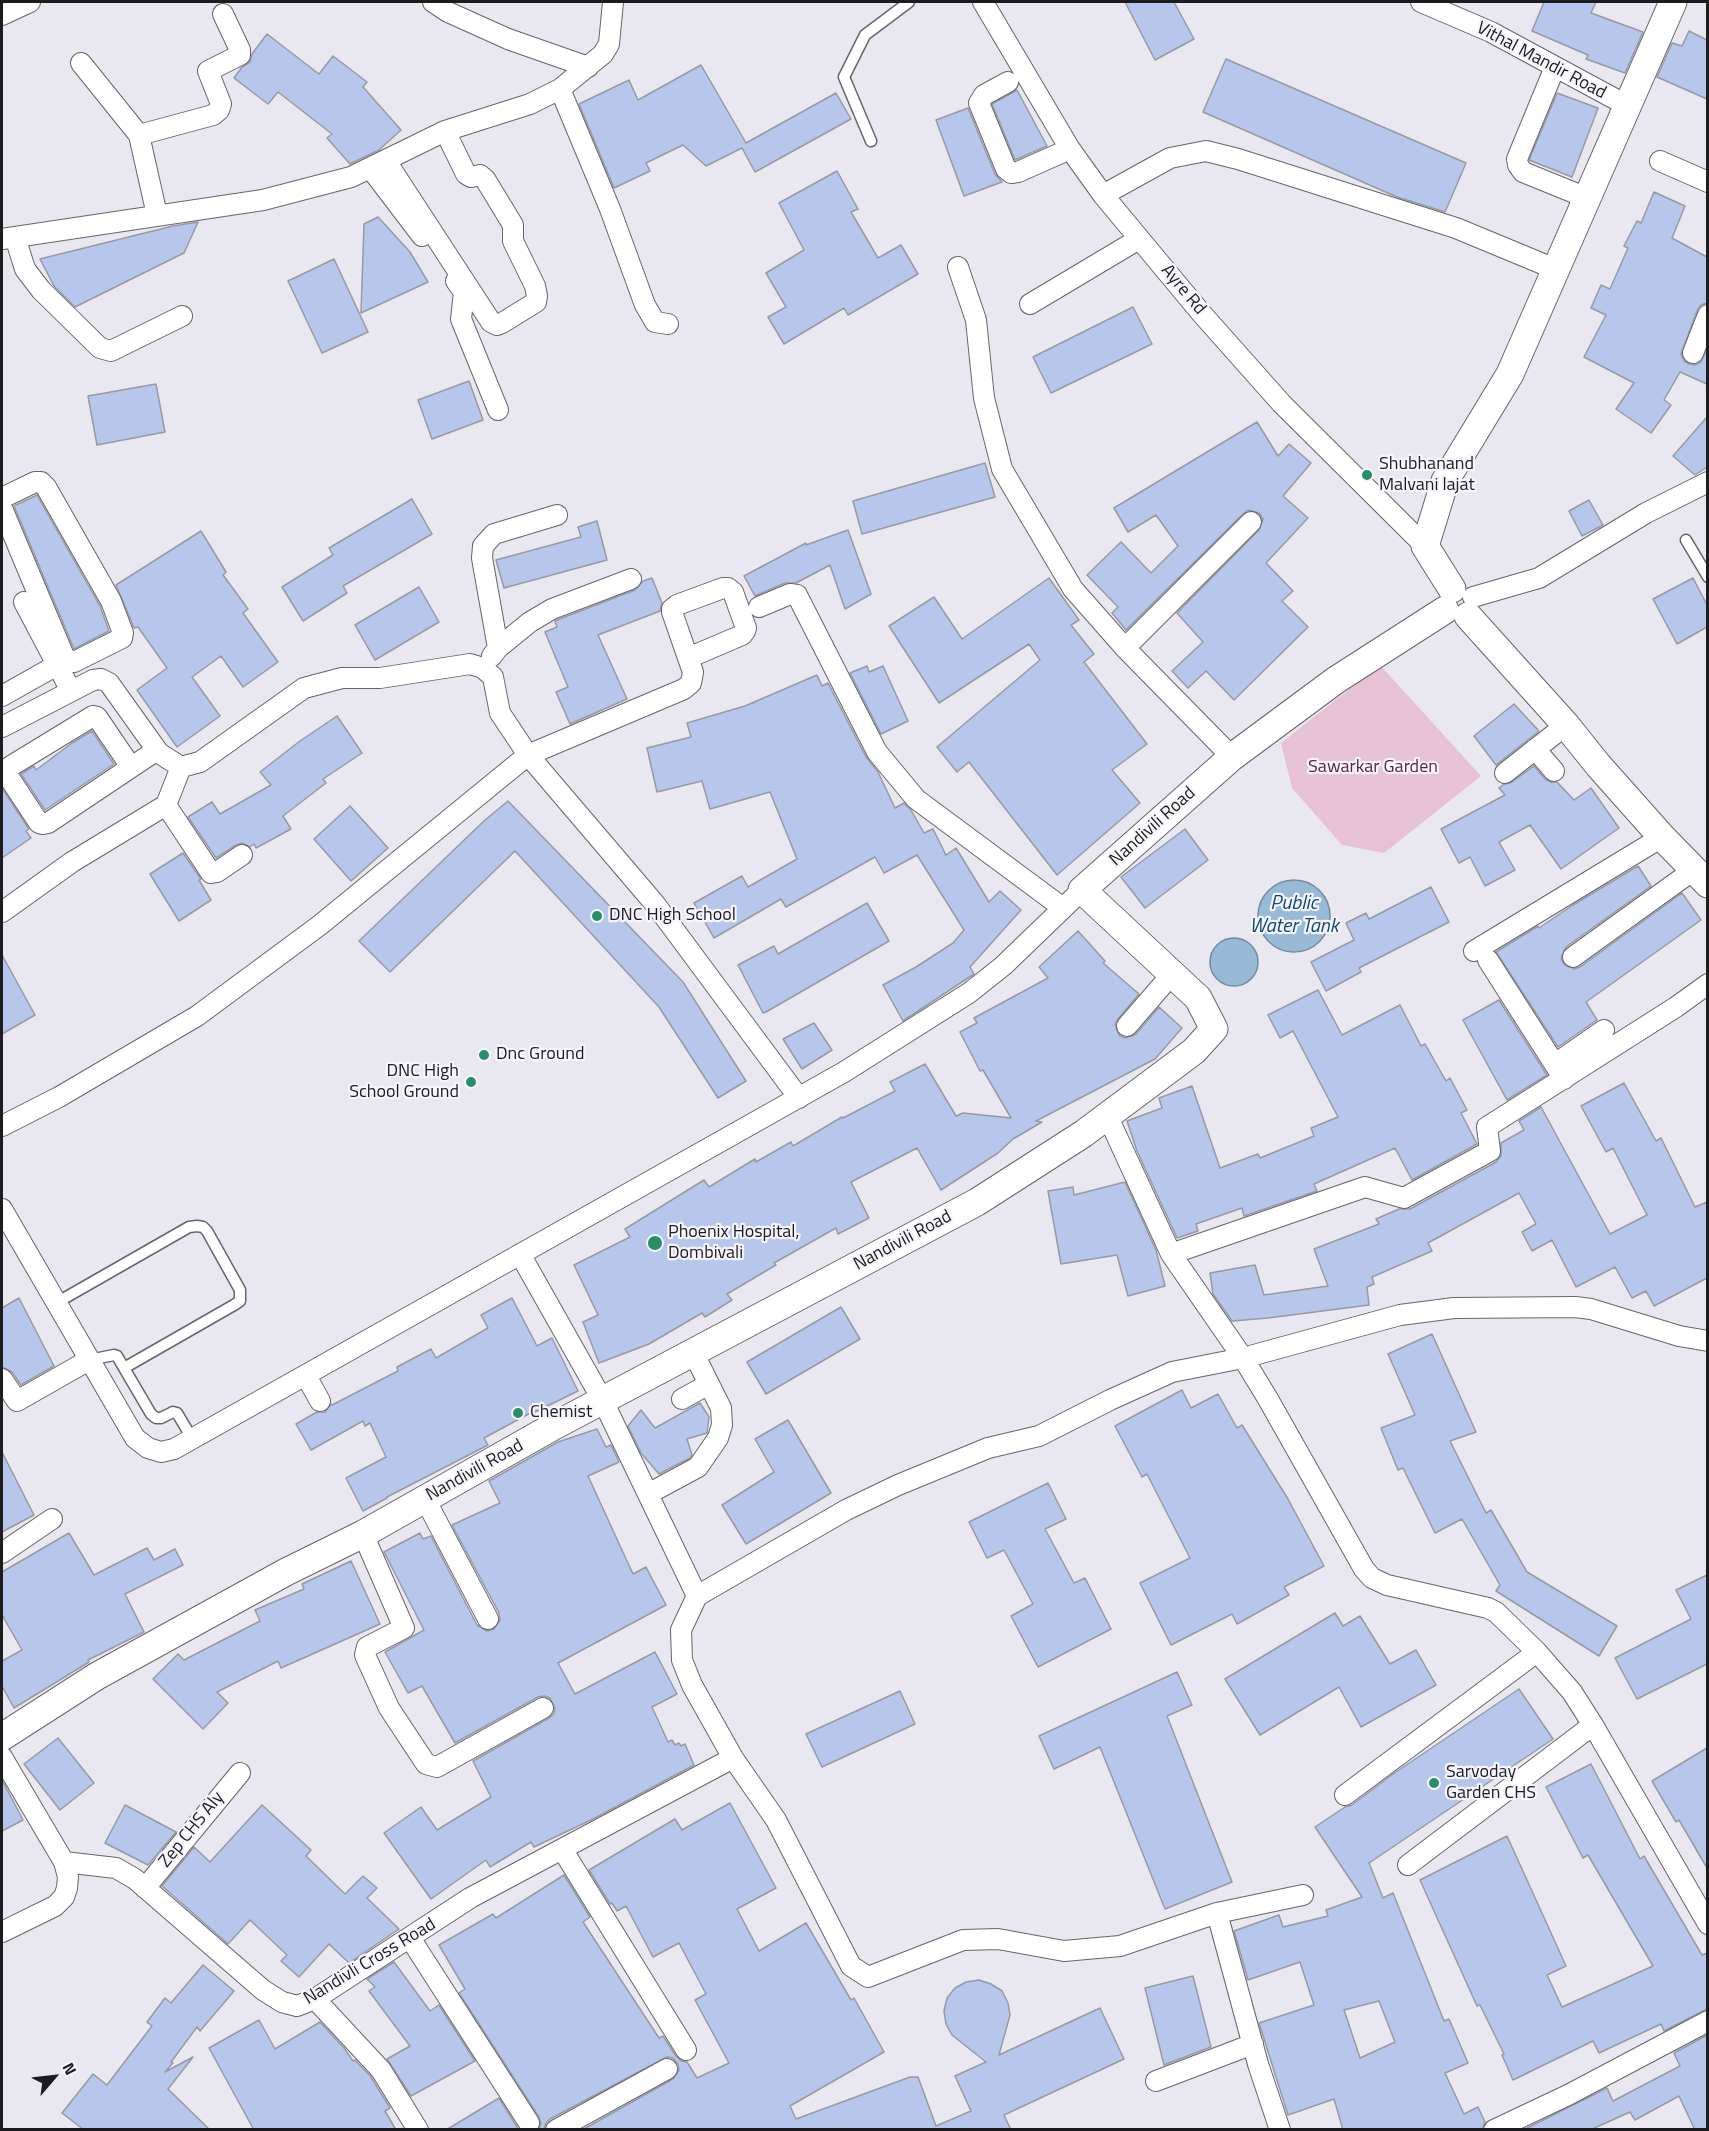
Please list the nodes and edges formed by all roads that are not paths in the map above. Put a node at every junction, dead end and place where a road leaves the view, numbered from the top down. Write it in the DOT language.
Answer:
graph roads {
  1 [pos="30,2"];
  2 [pos="433,2"];
  3 [pos="613,2"];
  4 [pos="909,2"];
  5 [pos="983,2"];
  6 [pos="1421,2"];
  7 [pos="1673,2"];
  8 [pos="223,14"];
  9 [pos="2,15"];
  10 [pos="81,63"];
  11 [pos="588,67"];
  12 [pos="1555,67"];
  13 [pos="1008,82"];
  14 [pos="560,89"];
  15 [pos="1628,106"];
  16 [pos="445,131"];
  17 [pos="139,135"];
  18 [pos="871,141"];
  19 [pos="1070,148"];
  20 [pos="1660,161"];
  21 [pos="378,165"];
  22 [pos="1707,182"];
  23 [pos="1103,195"];
  24 [pos="1587,198"];
  25 [pos="157,215"];
  26 [pos="8,238"];
  27 [pos="1139,239"];
  28 [pos="958,267"];
  29 [pos="1555,269"];
  30 [pos="1030,304"];
  31 [pos="1707,315"];
  32 [pos="182,316"];
  33 [pos="668,324"];
  34 [pos="1693,353"];
  35 [pos="498,410"];
  36 [pos="1707,482"];
  37 [pos="2,501"];
  38 [pos="2,508"];
  39 [pos="557,515"];
  40 [pos="1251,522"];
  41 [pos="1686,540"];
  42 [pos="1425,546"];
  43 [pos="1707,577"];
  44 [pos="632,579"];
  45 [pos="24,602"];
  46 [pos="1459,603"];
  47 [pos="759,607"];
  48 [pos="498,648"];
  49 [pos="1125,648"];
  50 [pos="84,658"];
  51 [pos="688,658"];
  52 [pos="57,665"];
  53 [pos="483,668"];
  54 [pos="93,680"];
  55 [pos="71,691"];
  56 [pos="2,696"];
  57 [pos="125,705"];
  58 [pos="100,723"];
  59 [pos="1566,725"];
  60 [pos="2,727"];
  61 [pos="1535,749"];
  62 [pos="158,750"];
  63 [pos="528,755"];
  64 [pos="1232,757"];
  65 [pos="131,767"];
  66 [pos="181,767"];
  67 [pos="1554,771"];
  68 [pos="1505,773"];
  69 [pos="166,805"];
  70 [pos="1662,837"];
  71 [pos="242,855"];
  72 [pos="1701,876"];
  73 [pos="1073,899"];
  74 [pos="2,912"];
  75 [pos="1573,957"];
  76 [pos="1172,974"];
  77 [pos="1707,984"];
  78 [pos="1128,1026"];
  79 [pos="1604,1030"];
  80 [pos="1560,1071"];
  81 [pos="799,1098"];
  82 [pos="1107,1115"];
  83 [pos="2,1126"];
  84 [pos="2,1209"];
  85 [pos="520,1254"];
  86 [pos="1171,1254"];
  87 [pos="56,1303"];
  88 [pos="1707,1341"];
  89 [pos="693,1352"];
  90 [pos="1243,1358"];
  91 [pos="89,1360"];
  92 [pos="124,1368"];
  93 [pos="306,1376"];
  94 [pos="2,1379"];
  95 [pos="709,1384"];
  96 [pos="682,1399"];
  97 [pos="320,1401"];
  98 [pos="603,1401"];
  99 [pos="193,1440"];
  100 [pos="648,1494"];
  101 [pos="425,1499"];
  102 [pos="52,1519"];
  103 [pos="363,1534"];
  104 [pos="2,1553"];
  105 [pos="697,1596"];
  106 [pos="488,1619"];
  107 [pos="1538,1652"];
  108 [pos="543,1708"];
  109 [pos="1593,1725"];
  110 [pos="2,1737"];
  111 [pos="2,1757"];
  112 [pos="733,1758"];
  113 [pos="240,1773"];
  114 [pos="1345,1796"];
  115 [pos="562,1849"];
  116 [pos="64,1862"];
  117 [pos="1408,1865"];
  118 [pos="145,1888"];
  119 [pos="1303,1895"];
  120 [pos="1217,1914"];
  121 [pos="1707,1924"];
  122 [pos="2,1932"];
  123 [pos="410,1938"];
  124 [pos="315,1999"];
  125 [pos="1707,2021"];
  126 [pos="1253,2044"];
  127 [pos="686,2050"];
  128 [pos="667,2069"];
  129 [pos="1156,2081"];
  130 [pos="529,2123"];
  131 [pos="418,2130"];
  132 [pos="556,2130"];
  133 [pos="1280,2130"];
  134 [pos="1494,2130"];
  1 -- 9 [label="street"];
  2 -- 11 [label="street"];
  3 -- 11 [label="street"];
  4 -- 18 [label="lane"];
  5 -- 19 [label="street, Ayre Rd"];
  6 -- 12 [label="street, Vithal Mandir Road"];
  7 -- 15 [label="street"];
  8 -- 17 [label="street"];
  10 -- 17 [label="street"];
  11 -- 14 [label="street"];
  12 -- 15 [label="street, Vithal Mandir Road"];
  12 -- 24 [label="street"];
  13 -- 19 [label="street"];
  14 -- 16 [label="street"];
  14 -- 33 [label="street"];
  15 -- 24 [label="street"];
  16 -- 21 [label="street"];
  16 -- 21 [label="street"];
  17 -- 25 [label="street"];
  19 -- 23 [label="street, Ayre Rd"];
  20 -- 22 [label="street"];
  21 -- 25 [label="street"];
  21 -- 35 [label="street"];
  23 -- 27 [label="street, Ayre Rd"];
  23 -- 29 [label="street"];
  24 -- 29 [label="street"];
  25 -- 26 [label="street"];
  26 -- 32 [label="street"];
  27 -- 30 [label="street"];
  27 -- 42 [label="street, Ayre Rd"];
  28 -- 49 [label="street"];
  29 -- 42 [label="street"];
  31 -- 34 [label="street"];
  36 -- 46 [label="street"];
  37 -- 50 [label="street"];
  38 -- 50 [label="street"];
  39 -- 48 [label="street"];
  40 -- 49 [label="street"];
  41 -- 43 [label="lane"];
  42 -- 46 [label="street"];
  44 -- 48 [label="street"];
  45 -- 52 [label="street"];
  46 -- 59 [label="street"];
  46 -- 64 [label="street, Nandivili Road"];
  47 -- 73 [label="street"];
  48 -- 53 [label="street"];
  49 -- 64 [label="street"];
  50 -- 54 [label="street"];
  51 -- 63 [label="street"];
  52 -- 55 [label="street"];
  52 -- 56 [label="street"];
  53 -- 63 [label="street"];
  53 -- 66 [label="street"];
  54 -- 55 [label="street"];
  54 -- 57 [label="street"];
  55 -- 60 [label="street"];
  57 -- 58 [label="street"];
  57 -- 62 [label="street"];
  58 -- 65 [label="street"];
  58 -- 65 [label="street"];
  59 -- 61 [label="street"];
  59 -- 70 [label="street"];
  61 -- 67 [label="street"];
  61 -- 68 [label="street"];
  62 -- 65 [label="street"];
  62 -- 66 [label="street"];
  63 -- 81 [label="street"];
  63 -- 83 [label="street"];
  64 -- 73 [label="street, Nandivili Road"];
  66 -- 69 [label="street"];
  69 -- 71 [label="street"];
  69 -- 74 [label="street"];
  70 -- 72 [label="street"];
  70 -- 80 [label="street"];
  72 -- 75 [label="street"];
  73 -- 76 [label="street, Nandivili Road"];
  73 -- 81 [label="street"];
  76 -- 78 [label="street"];
  76 -- 82 [label="street, Nandivili Road"];
  77 -- 80 [label="street"];
  79 -- 80 [label="street"];
  80 -- 86 [label="street"];
  81 -- 85 [label="street"];
  82 -- 86 [label="street"];
  82 -- 89 [label="street, Nandivili Road"];
  84 -- 87 [label="street"];
  85 -- 93 [label="street"];
  85 -- 98 [label="street"];
  86 -- 90 [label="street"];
  87 -- 91 [label="street"];
  87 -- 92 [label="lane"];
  88 -- 90 [label="street"];
  89 -- 95 [label="street"];
  89 -- 98 [label="street, Nandivili Road"];
  90 -- 105 [label="street"];
  90 -- 107 [label="street"];
  91 -- 92 [label="lane"];
  91 -- 94 [label="street"];
  91 -- 99 [label="street"];
  92 -- 99 [label="lane"];
  93 -- 97 [label="street"];
  93 -- 99 [label="street"];
  95 -- 96 [label="street"];
  95 -- 100 [label="street"];
  98 -- 100 [label="street"];
  98 -- 101 [label="street, Nandivili Road"];
  100 -- 105 [label="street"];
  101 -- 103 [label="street, Nandivili Road"];
  101 -- 106 [label="street"];
  102 -- 104 [label="street"];
  103 -- 108 [label="street"];
  103 -- 110 [label="street, Nandivili Road"];
  105 -- 112 [label="street"];
  107 -- 109 [label="street"];
  107 -- 114 [label="street"];
  109 -- 117 [label="street"];
  109 -- 121 [label="street"];
  111 -- 116 [label="street"];
  112 -- 115 [label="street, Nandivli Cross Road"];
  112 -- 120 [label="street"];
  113 -- 118 [label="street, Zep CHS Aly"];
  115 -- 123 [label="street, Nandivli Cross Road"];
  115 -- 127 [label="street"];
  116 -- 118 [label="street, Nandivli Cross Road"];
  116 -- 122 [label="street"];
  118 -- 124 [label="street, Nandivli Cross Road"];
  119 -- 120 [label="street"];
  120 -- 126 [label="street"];
  123 -- 124 [label="street, Nandivli Cross Road"];
  123 -- 130 [label="street"];
  124 -- 131 [label="street"];
  125 -- 134 [label="street"];
  126 -- 129 [label="street"];
  126 -- 133 [label="street"];
  128 -- 132 [label="street"];
}
